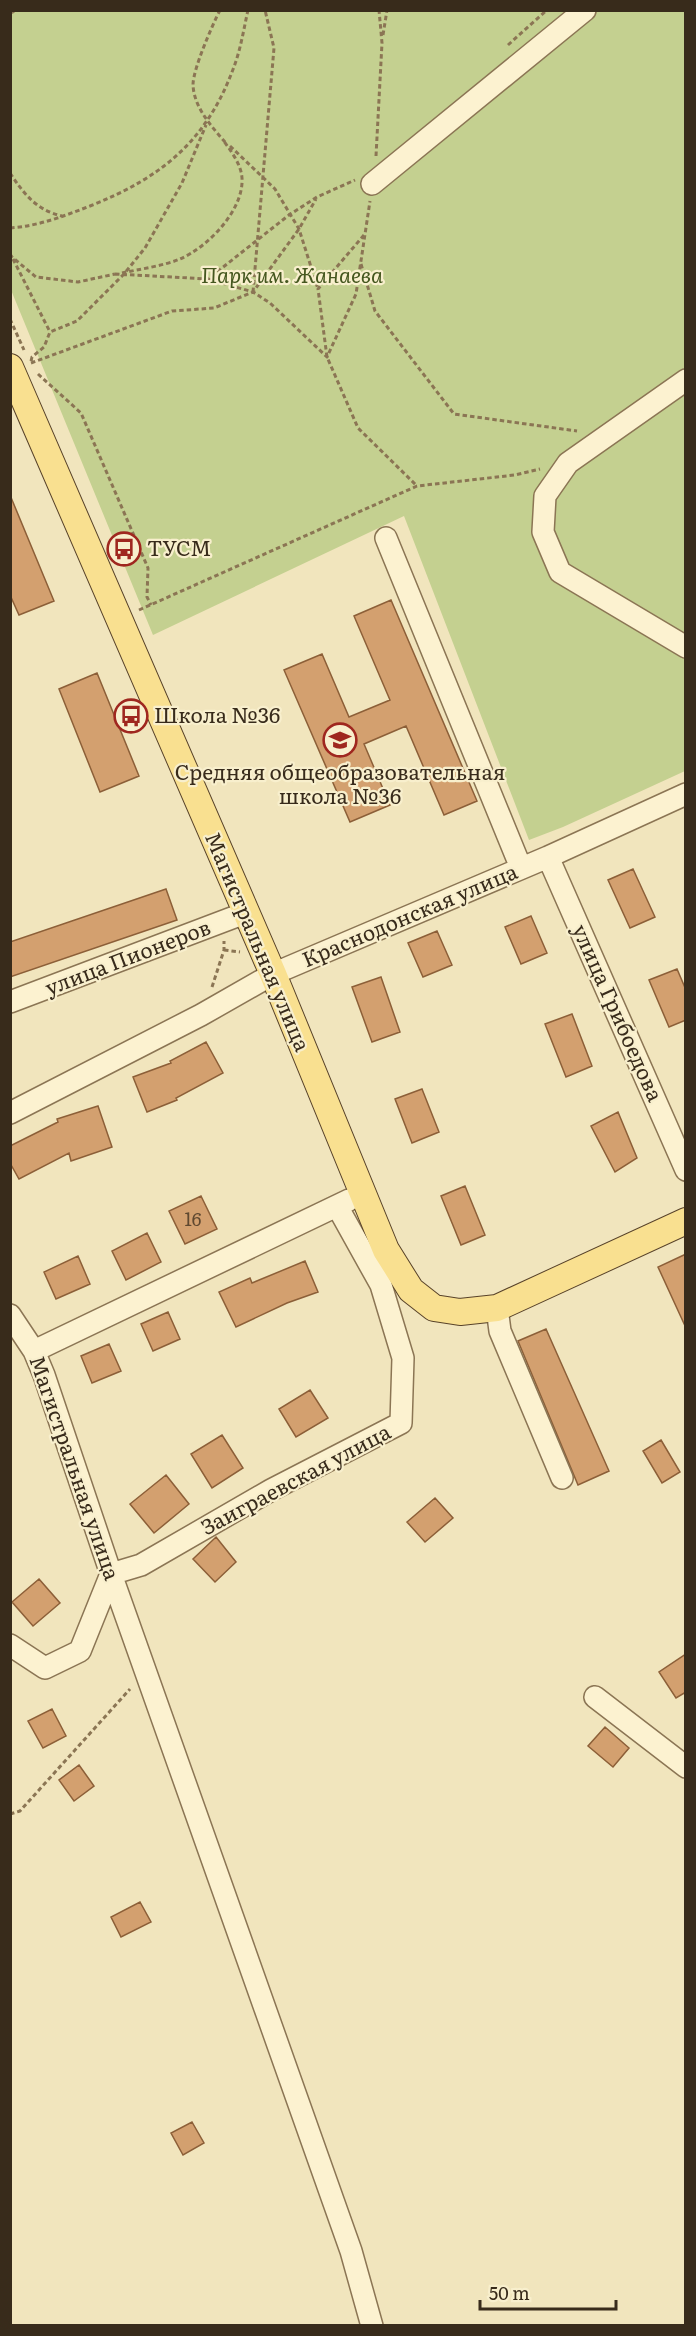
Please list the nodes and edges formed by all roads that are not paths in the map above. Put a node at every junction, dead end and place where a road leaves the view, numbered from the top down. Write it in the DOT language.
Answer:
graph roads {
  1 [pos="585,10"];
  2 [pos="364,182"];
  3 [pos="18,367"];
  4 [pos="686,380"];
  5 [pos="386,538"];
  6 [pos="686,647"];
  7 [pos="686,794"];
  8 [pos="548,857"];
  9 [pos="521,868"];
  10 [pos="234,917"];
  11 [pos="273,975"];
  12 [pos="10,1002"];
  13 [pos="10,1113"];
  14 [pos="686,1170"];
  15 [pos="363,1193"];
  16 [pos="337,1206"];
  17 [pos="686,1221"];
  18 [pos="497,1308"];
  19 [pos="10,1315"];
  20 [pos="34,1351"];
  21 [pos="562,1478"];
  22 [pos="111,1575"];
  23 [pos="10,1646"];
  24 [pos="595,1697"];
  25 [pos="686,1767"];
  26 [pos="372,2325"];
  1 -- 2 [label="street"];
  3 -- 10 [label="main road, Магистральная улица"];
  4 -- 6 [label="street"];
  5 -- 9 [label="street"];
  7 -- 8 [label="street, Краснодонская улица"];
  8 -- 9 [label="street, Краснодонская улица"];
  8 -- 14 [label="street, улица Грибоедова"];
  9 -- 11 [label="street, Краснодонская улица"];
  10 -- 11 [label="main road, Магистральная улица"];
  10 -- 12 [label="street, улица Пионеров"];
  11 -- 13 [label="street, Краснодонская улица"];
  11 -- 15 [label="main road, Магистральная улица"];
  15 -- 16 [label="street"];
  15 -- 18 [label="main road, Магистральная улица"];
  16 -- 20 [label="street"];
  16 -- 22 [label="street, Заиграевская улица"];
  17 -- 18 [label="main road"];
  18 -- 21 [label="street"];
  19 -- 20 [label="street, Магистральная улица"];
  20 -- 22 [label="street, Магистральная улица"];
  22 -- 23 [label="street"];
  22 -- 26 [label="street, Магистральная улица"];
  24 -- 25 [label="street"];
}
